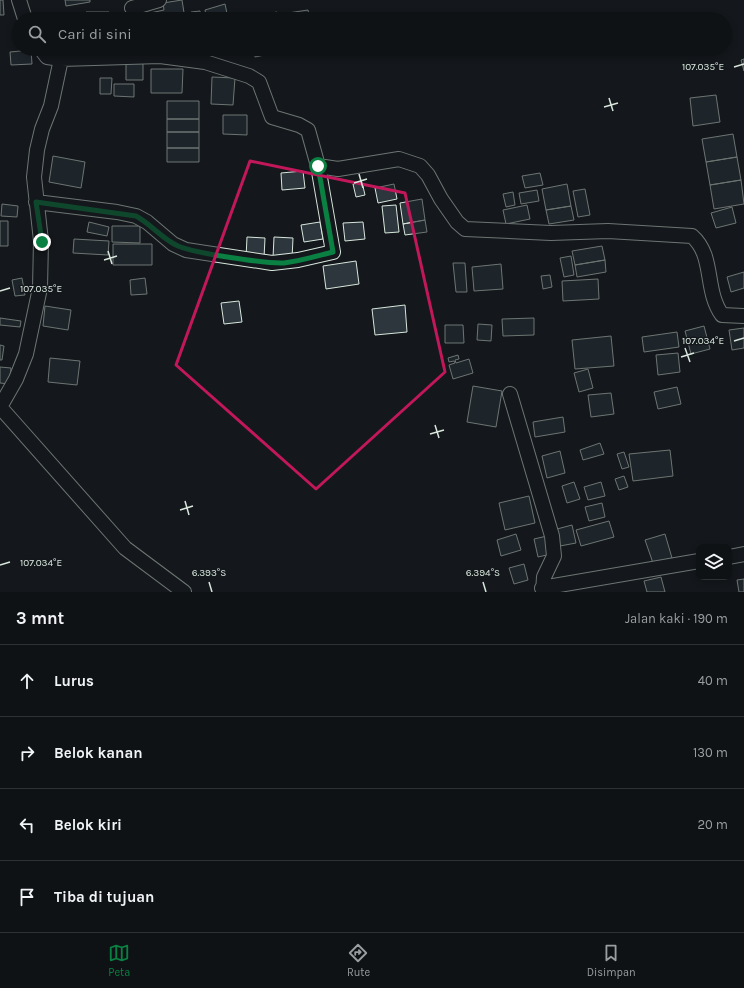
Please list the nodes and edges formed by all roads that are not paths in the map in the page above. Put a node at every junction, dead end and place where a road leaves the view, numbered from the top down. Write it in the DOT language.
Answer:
graph roads {
  1 [pos="19,0"];
  2 [pos="159,0"];
  3 [pos="132,8"];
  4 [pos="23,12"];
  5 [pos="46,56"];
  6 [pos="60,59"];
  7 [pos="318,166"];
  8 [pos="36,202"];
  9 [pos="744,316"];
  10 [pos="510,394"];
  11 [pos="0,407"];
  12 [pos="744,554"];
  13 [pos="732,556"];
  14 [pos="696,562"];
  15 [pos="543,590"];
  16 [pos="184,592"];
  1 -- 4 [label="street"];
  2 -- 3 [label="street"];
  5 -- 6 [label="street"];
  6 -- 7 [label="street"];
  6 -- 8 [label="street"];
  7 -- 8 [label="street"];
  7 -- 9 [label="street"];
  8 -- 11 [label="street"];
  10 -- 15 [label="street"];
  11 -- 16 [label="street"];
  12 -- 13 [label="street"];
  14 -- 15 [label="street"];
}
